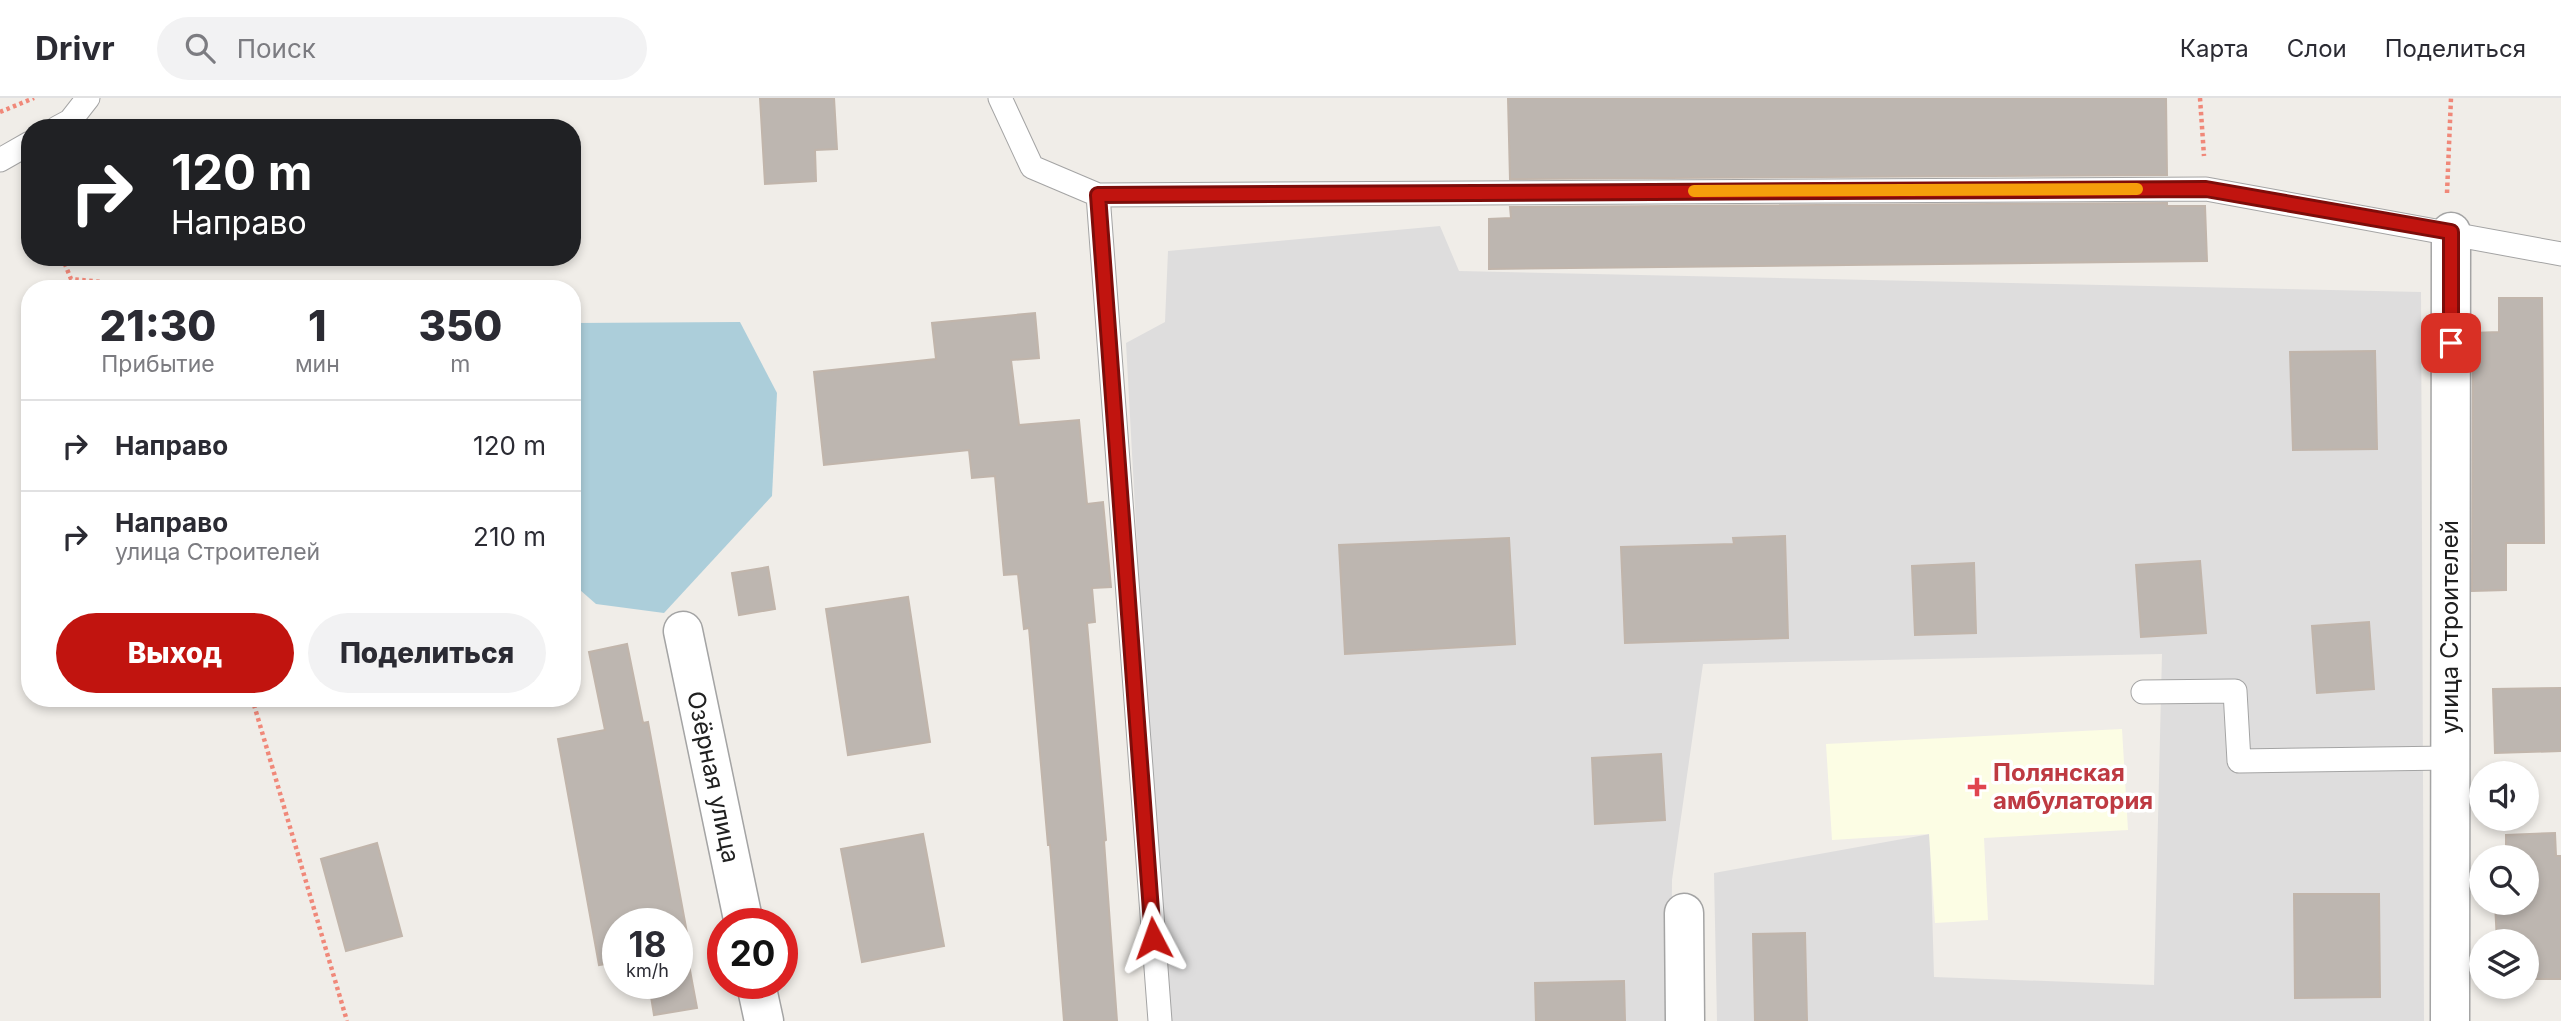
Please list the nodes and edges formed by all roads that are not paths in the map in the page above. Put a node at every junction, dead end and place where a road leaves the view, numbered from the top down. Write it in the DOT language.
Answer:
graph roads {
  1 [pos="88,98"];
  2 [pos="1000,98"];
  3 [pos="72,119"];
  4 [pos="21,148"];
  5 [pos="0,160"];
  6 [pos="1098,195"];
  7 [pos="2451,232"];
  8 [pos="2561,254"];
  9 [pos="683,631"];
  10 [pos="2143,692"];
  11 [pos="2449,758"];
  12 [pos="741,908"];
  13 [pos="1684,913"];
  14 [pos="760,999"];
  15 [pos="764,1021"];
  16 [pos="1160,1021"];
  17 [pos="1685,1021"];
  18 [pos="2450,1021"];
  1 -- 3 [label="lane"];
  2 -- 6 [label="lane"];
  4 -- 5 [label="lane"];
  6 -- 7 [label="lane"];
  6 -- 16 [label="lane"];
  7 -- 8 [label="lane"];
  7 -- 11 [label="street, улица Строителей"];
  9 -- 12 [label="street, Озёрная улица"];
  10 -- 11 [label="lane"];
  11 -- 18 [label="street, улица Строителей"];
  13 -- 17 [label="street"];
  14 -- 15 [label="street"];
}
